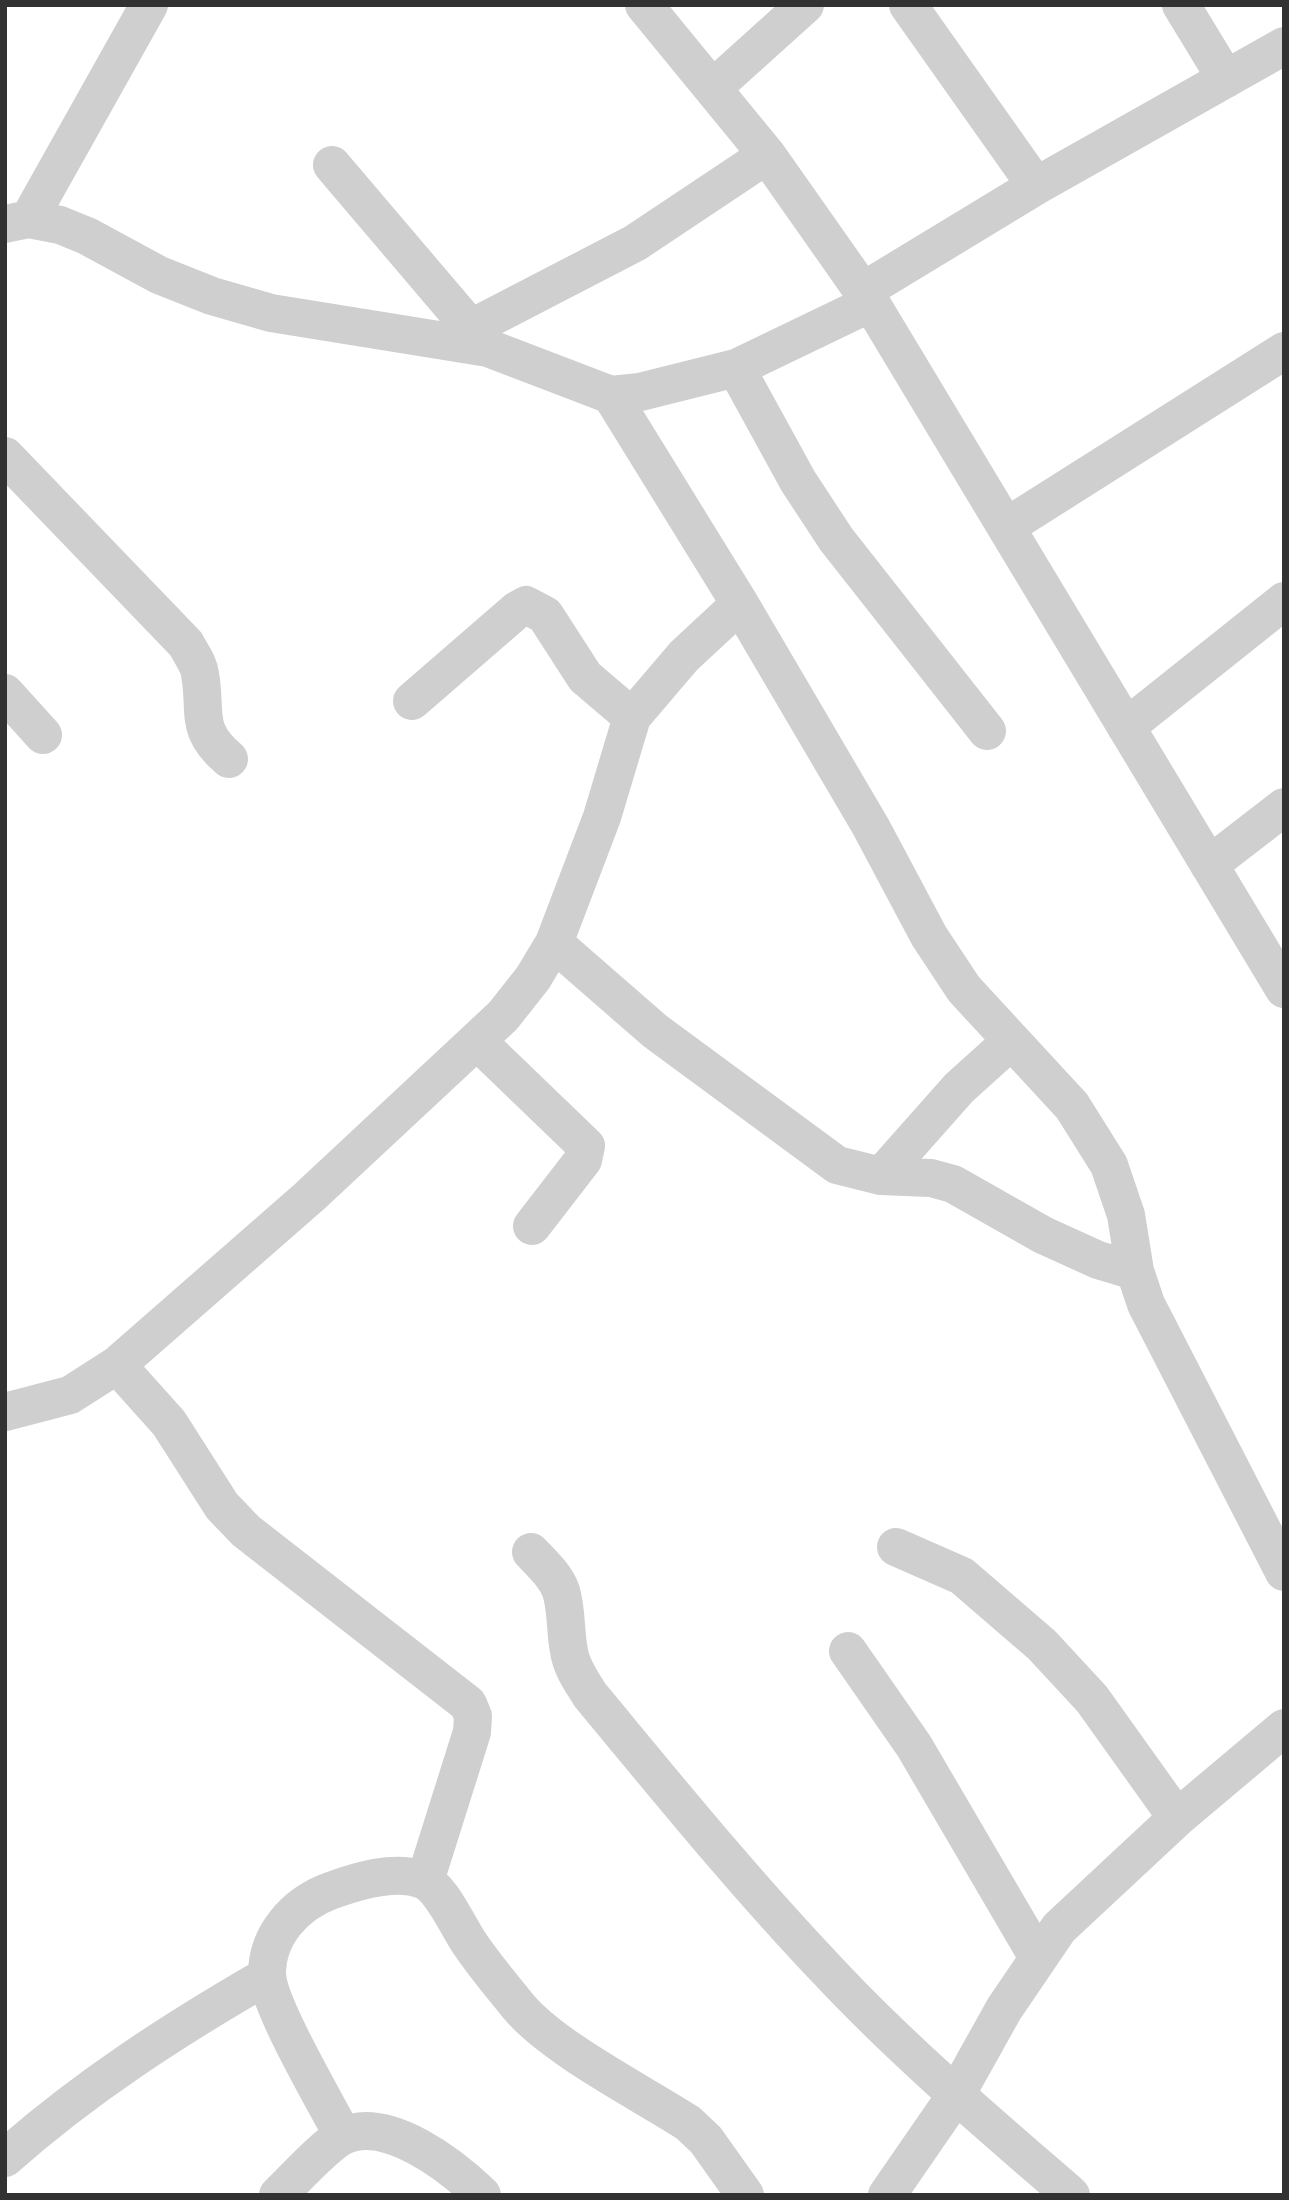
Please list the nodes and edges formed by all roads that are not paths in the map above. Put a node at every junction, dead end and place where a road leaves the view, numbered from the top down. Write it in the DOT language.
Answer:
graph roads {
  1 [pos="149,5"];
  2 [pos="644,5"];
  3 [pos="805,5"];
  4 [pos="908,5"];
  5 [pos="1181,5"];
  6 [pos="1284,46"];
  7 [pos="1226,79"];
  8 [pos="714,87"];
  9 [pos="767,155"];
  10 [pos="332,165"];
  11 [pos="1036,186"];
  12 [pos="17,221"];
  13 [pos="867,297"];
  14 [pos="479,338"];
  15 [pos="1284,351"];
  16 [pos="736,368"];
  17 [pos="611,395"];
  18 [pos="5,456"];
  19 [pos="1006,527"];
  20 [pos="1284,601"];
  21 [pos="740,604"];
  22 [pos="5,693"];
  23 [pos="412,701"];
  24 [pos="632,717"];
  25 [pos="1126,727"];
  26 [pos="987,731"];
  27 [pos="43,735"];
  28 [pos="229,759"];
  29 [pos="1284,807"];
  30 [pos="1209,865"];
  31 [pos="554,943"];
  32 [pos="1284,989"];
  33 [pos="478,1042"];
  34 [pos="1010,1042"];
  35 [pos="881,1177"];
  36 [pos="532,1226"];
  37 [pos="1135,1271"];
  38 [pos="117,1365"];
  39 [pos="5,1412"];
  40 [pos="896,1547"];
  41 [pos="531,1552"];
  42 [pos="1284,1572"];
  43 [pos="848,1651"];
  44 [pos="1284,1728"];
  45 [pos="1177,1818"];
  46 [pos="425,1881"];
  47 [pos="1037,1956"];
  48 [pos="267,1976"];
  49 [pos="956,2095"];
  50 [pos="343,2136"];
  51 [pos="5,2158"];
  52 [pos="739,2193"];
  53 [pos="278,2195"];
  54 [pos="482,2195"];
  55 [pos="887,2195"];
  56 [pos="1071,2195"];
  1 -- 12 [label="street"];
  2 -- 8 [label="street"];
  3 -- 8 [label="street"];
  4 -- 11 [label="street"];
  5 -- 7 [label="street"];
  6 -- 7 [label="street"];
  7 -- 11 [label="street"];
  8 -- 9 [label="street"];
  9 -- 13 [label="street"];
  9 -- 14 [label="street"];
  10 -- 14 [label="street"];
  11 -- 13 [label="street"];
  12 -- 14 [label="street"];
  13 -- 16 [label="street"];
  13 -- 19 [label="street"];
  14 -- 17 [label="street"];
  15 -- 19 [label="street"];
  16 -- 17 [label="street"];
  16 -- 26 [label="street"];
  17 -- 21 [label="street"];
  18 -- 28 [label="street"];
  19 -- 25 [label="street"];
  20 -- 25 [label="street"];
  21 -- 24 [label="street"];
  21 -- 34 [label="street"];
  22 -- 27 [label="street"];
  23 -- 24 [label="street"];
  24 -- 31 [label="street"];
  25 -- 30 [label="street"];
  29 -- 30 [label="street"];
  30 -- 32 [label="street"];
  31 -- 33 [label="street"];
  31 -- 35 [label="street"];
  33 -- 36 [label="street"];
  33 -- 38 [label="street"];
  34 -- 35 [label="street"];
  34 -- 37 [label="street"];
  35 -- 37 [label="street"];
  37 -- 42 [label="street"];
  38 -- 39 [label="street"];
  38 -- 46 [label="street"];
  40 -- 45 [label="street"];
  41 -- 49 [label="street"];
  43 -- 47 [label="street"];
  44 -- 45 [label="street"];
  45 -- 47 [label="street"];
  46 -- 48 [label="street"];
  46 -- 52 [label="street"];
  47 -- 49 [label="street"];
  48 -- 50 [label="street"];
  48 -- 51 [label="street"];
  49 -- 55 [label="street"];
  49 -- 56 [label="street"];
  50 -- 53 [label="street"];
  50 -- 54 [label="street"];
}
